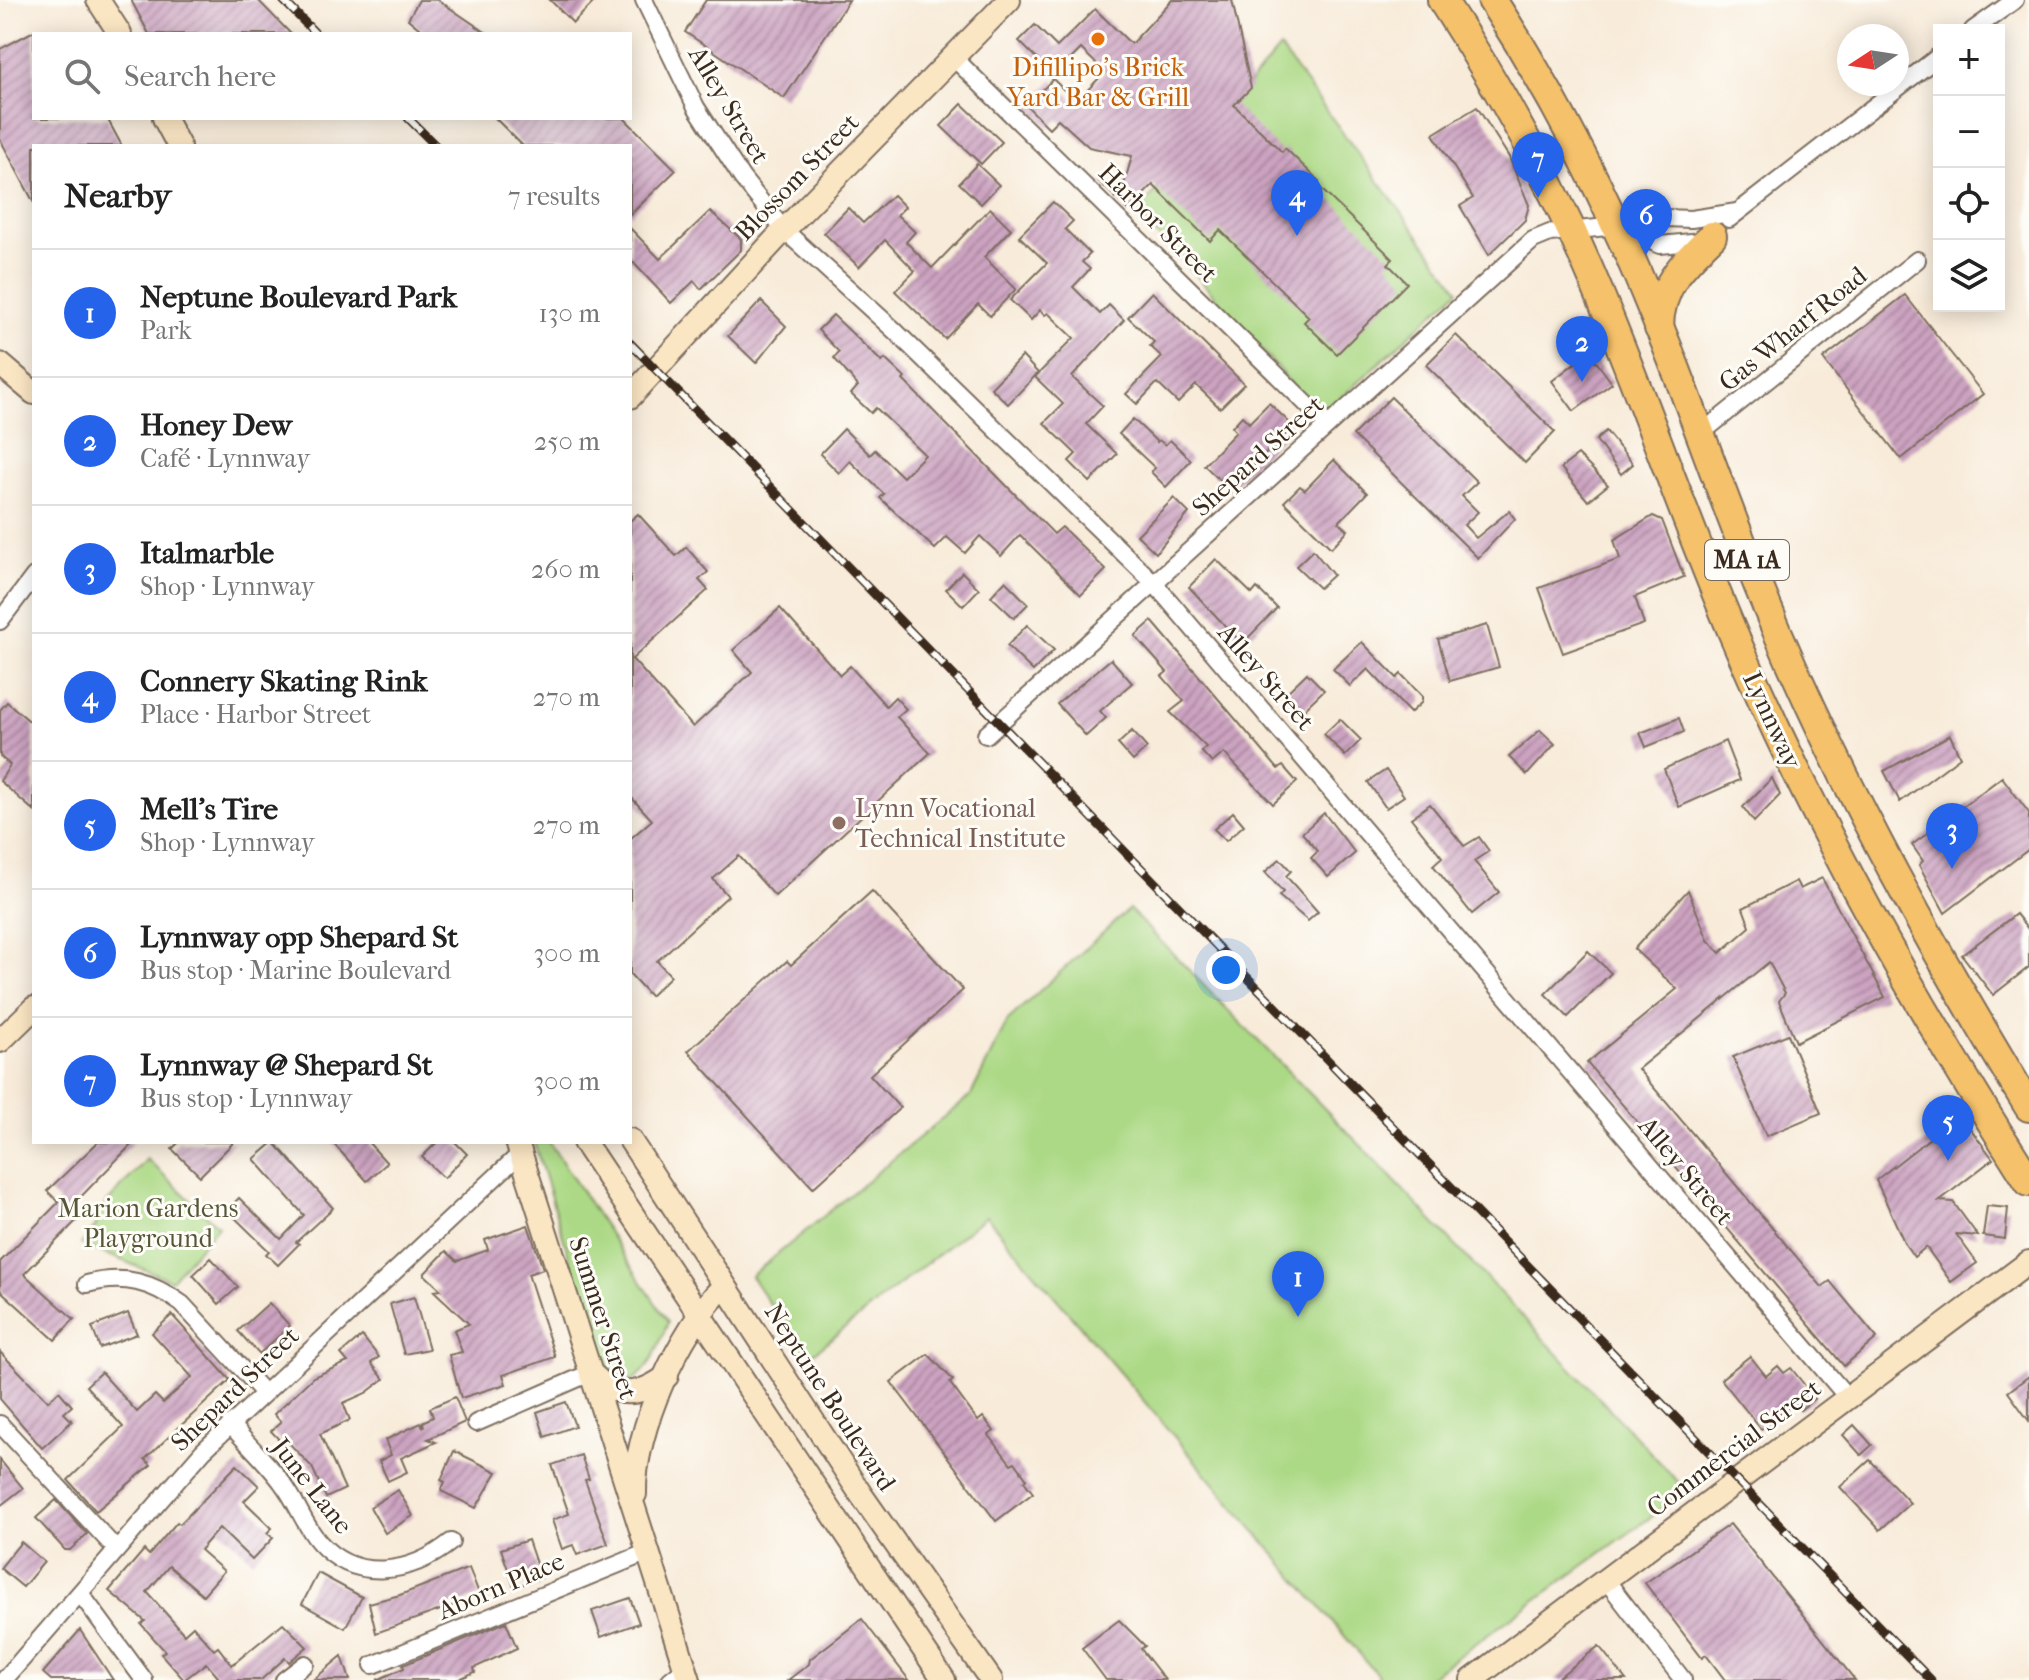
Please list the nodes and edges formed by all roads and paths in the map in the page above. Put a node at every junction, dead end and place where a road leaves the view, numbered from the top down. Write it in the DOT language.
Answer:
graph roads {
  1 [pos="98,0"];
  2 [pos="644,0"];
  3 [pos="1009,0"];
  4 [pos="1442,0"];
  5 [pos="1492,0"];
  6 [pos="2015,0"];
  7 [pos="1981,24"];
  8 [pos="119,32"];
  9 [pos="953,57"];
  10 [pos="1933,61"];
  11 [pos="165,120"];
  12 [pos="178,144"];
  13 [pos="1737,212"];
  14 [pos="1616,226"];
  15 [pos="784,230"];
  16 [pos="1572,231"];
  17 [pos="1712,236"];
  18 [pos="1917,260"];
  19 [pos="1659,333"];
  20 [pos="0,364"];
  21 [pos="32,391"];
  22 [pos="632,395"];
  23 [pos="1328,425"];
  24 [pos="1699,435"];
  25 [pos="32,579"];
  26 [pos="1154,583"];
  27 [pos="0,621"];
  28 [pos="986,735"];
  29 [pos="32,1010"];
  30 [pos="0,1041"];
  31 [pos="2029,1107"];
  32 [pos="632,1143"];
  33 [pos="585,1144"];
  34 [pos="519,1147"];
  35 [pos="2029,1182"];
  36 [pos="2029,1262"];
  37 [pos="87,1284"];
  38 [pos="724,1286"];
  39 [pos="697,1316"];
  40 [pos="590,1373"];
  41 [pos="667,1376"];
  42 [pos="264,1393"];
  43 [pos="1848,1398"];
  44 [pos="476,1423"];
  45 [pos="0,1424"];
  46 [pos="230,1424"];
  47 [pos="635,1510"];
  48 [pos="451,1542"];
  49 [pos="115,1548"];
  50 [pos="648,1552"];
  51 [pos="1606,1580"];
  52 [pos="80,1593"];
  53 [pos="305,1664"];
  54 [pos="373,1665"];
  55 [pos="681,1676"];
  56 [pos="4,1680"];
  57 [pos="144,1680"];
  58 [pos="284,1680"];
  59 [pos="944,1680"];
  60 [pos="991,1680"];
  61 [pos="1472,1680"];
  62 [pos="1683,1680"];
  1 -- 8 [label="main road"];
  2 -- 15 [label="street, Alley Street"];
  3 -- 9 [label="main road, Blossom Street"];
  4 -- 16 [label="highway, Lynnway / MA 1A"];
  5 -- 14 [label="highway, Lynnway / MA 1A"];
  6 -- 7 [label="street"];
  9 -- 15 [label="main road, Blossom Street"];
  9 -- 23 [label="street, Harbor Street"];
  10 -- 13 [label="street"];
  11 -- 12 [label="main road"];
  13 -- 14 [label="street"];
  13 -- 17 [label="street"];
  14 -- 16 [label="street"];
  14 -- 17 [label="street"];
  14 -- 19 [label="highway, Lynnway / MA 1A"];
  15 -- 22 [label="main road, Blossom Street"];
  15 -- 26 [label="street, Alley Street"];
  16 -- 23 [label="street, Shepard Street"];
  16 -- 35 [label="highway, Lynnway / MA 1A"];
  17 -- 19 [label="highway"];
  18 -- 24 [label="street, Gas Wharf Road"];
  19 -- 24 [label="highway, Lynnway / MA 1A"];
  20 -- 21 [label="main road"];
  23 -- 26 [label="street, Shepard Street"];
  24 -- 31 [label="highway, Lynnway / MA 1A"];
  25 -- 27 [label="street"];
  26 -- 28 [label="street, Shepard Street"];
  26 -- 43 [label="street, Alley Street"];
  29 -- 30 [label="main road"];
  32 -- 38 [label="main road, Neptune Boulevard"];
  33 -- 39 [label="main road"];
  34 -- 40 [label="main road, Summer Street"];
  34 -- 42 [label="street, Shepard Street"];
  36 -- 43 [label="main road, Commercial Street"];
  37 -- 42 [label="street"];
  38 -- 39 [label="main road, Summer Street"];
  38 -- 60 [label="main road, Neptune Boulevard"];
  39 -- 41 [label="main road, Summer Street"];
  39 -- 59 [label="main road"];
  40 -- 41 [label="main road"];
  40 -- 44 [label="street"];
  40 -- 47 [label="main road, Summer Street"];
  41 -- 47 [label="main road, Summer Street"];
  42 -- 46 [label="street, Shepard Street"];
  43 -- 51 [label="main road, Commercial Street"];
  45 -- 49 [label="street"];
  46 -- 48 [label="street, June Lane"];
  46 -- 49 [label="street, Shepard Street"];
  47 -- 50 [label="main road, Summer Street"];
  49 -- 52 [label="street, Shepard Street"];
  50 -- 54 [label="street, Aborn Place"];
  50 -- 55 [label="main road, Summer Street"];
  51 -- 61 [label="main road, Commercial Street"];
  51 -- 62 [label="street"];
  52 -- 56 [label="street, Shepard Street"];
  52 -- 57 [label="street"];
  53 -- 58 [label="street"];
}
